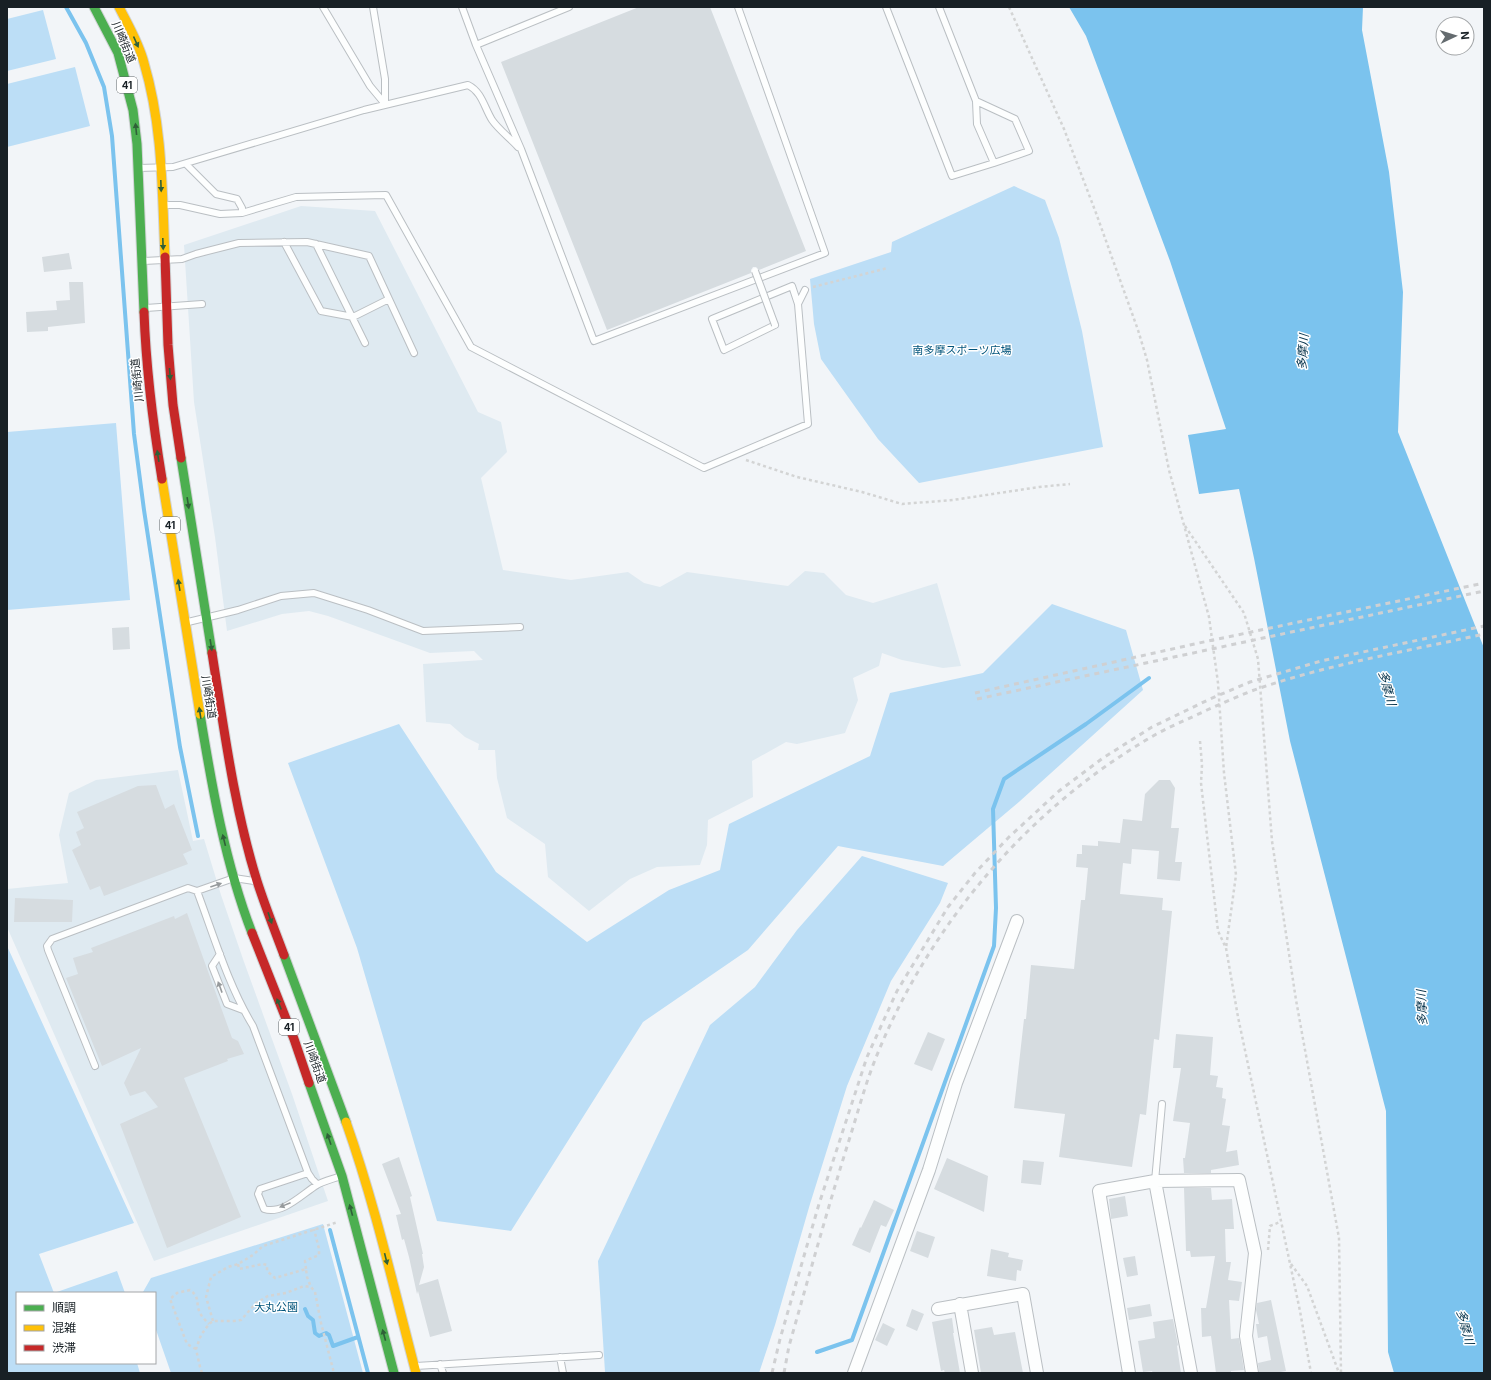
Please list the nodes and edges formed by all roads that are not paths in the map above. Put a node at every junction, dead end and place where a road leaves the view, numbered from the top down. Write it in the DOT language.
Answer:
graph roads {
  1 [pos="94,7"];
  2 [pos="119,7"];
  3 [pos="323,7"];
  4 [pos="373,7"];
  5 [pos="462,7"];
  6 [pos="569,7"];
  7 [pos="738,7"];
  8 [pos="886,7"];
  9 [pos="939,7"];
  10 [pos="476,45"];
  11 [pos="976,101"];
  12 [pos="385,104"];
  13 [pos="521,149"];
  14 [pos="994,163"];
  15 [pos="186,164"];
  16 [pos="138,168"];
  17 [pos="160,168"];
  18 [pos="162,205"];
  19 [pos="242,213"];
  20 [pos="284,242"];
  21 [pos="316,244"];
  22 [pos="164,260"];
  23 [pos="141,261"];
  24 [pos="755,271"];
  25 [pos="805,290"];
  26 [pos="389,299"];
  27 [pos="202,304"];
  28 [pos="798,304"];
  29 [pos="166,306"];
  30 [pos="144,308"];
  31 [pos="353,317"];
  32 [pos="365,343"];
  33 [pos="414,353"];
  34 [pos="206,618"];
  35 [pos="185,622"];
  36 [pos="520,627"];
  37 [pos="234,878"];
  38 [pos="257,881"];
  39 [pos="197,891"];
  40 [pos="1017,922"];
  41 [pos="220,954"];
  42 [pos="243,1010"];
  43 [pos="95,1066"];
  44 [pos="1162,1104"];
  45 [pos="308,1173"];
  46 [pos="352,1173"];
  47 [pos="1155,1181"];
  48 [pos="317,1184"];
  49 [pos="960,1304"];
  50 [pos="938,1308"];
  51 [pos="600,1355"];
  52 [pos="560,1357"];
  53 [pos="440,1364"];
  54 [pos="404,1370"];
  55 [pos="443,1373"];
  56 [pos="563,1373"];
  57 [pos="854,1373"];
  58 [pos="972,1373"];
  59 [pos="1037,1373"];
  60 [pos="1129,1373"];
  61 [pos="1191,1373"];
  62 [pos="1252,1373"];
  16 -- 1 [label="main road, 川崎街道 / 41, one-way"];
  2 -- 17 [label="main road, 川崎街道 / 41, one-way"];
  3 -- 12 [label="lane"];
  4 -- 12 [label="lane"];
  5 -- 10 [label="lane"];
  6 -- 10 [label="lane"];
  7 -- 13 [label="lane"];
  8 -- 14 [label="lane"];
  9 -- 11 [label="lane"];
  10 -- 13 [label="lane"];
  11 -- 14 [label="lane"];
  11 -- 14 [label="lane"];
  12 -- 13 [label="lane"];
  12 -- 15 [label="lane"];
  15 -- 17 [label="lane"];
  15 -- 19 [label="lane"];
  16 -- 17 [label="lane"];
  16 -- 23 [label="main road, 川崎街道 / 41"];
  17 -- 18 [label="main road, 川崎街道 / 41, one-way"];
  18 -- 19 [label="lane"];
  18 -- 22 [label="main road, 川崎街道 / 41, one-way"];
  19 -- 28 [label="lane"];
  20 -- 21 [label="lane"];
  20 -- 22 [label="lane"];
  20 -- 31 [label="lane"];
  21 -- 26 [label="lane"];
  21 -- 31 [label="lane"];
  22 -- 23 [label="lane"];
  22 -- 29 [label="main road, 川崎街道 / 41"];
  23 -- 30 [label="main road, 川崎街道 / 41"];
  24 -- 28 [label="lane, bridge"];
  25 -- 28 [label="lane"];
  26 -- 31 [label="lane"];
  26 -- 33 [label="lane"];
  27 -- 29 [label="lane"];
  29 -- 30 [label="lane"];
  29 -- 34 [label="main road, 川崎街道 / 41, one-way"];
  35 -- 30 [label="main road, 川崎街道 / 41, one-way"];
  31 -- 32 [label="lane"];
  34 -- 35 [label="lane"];
  34 -- 36 [label="lane"];
  34 -- 38 [label="main road, 川崎街道 / 41, one-way"];
  37 -- 35 [label="main road, 川崎街道 / 41, one-way"];
  37 -- 38 [label="lane"];
  39 -- 37 [label="lane, one-way"];
  46 -- 37 [label="main road, 川崎街道 / 41, one-way"];
  38 -- 46 [label="main road, 川崎街道 / 41, one-way"];
  39 -- 41 [label="lane"];
  39 -- 43 [label="lane"];
  40 -- 57 [label="street"];
  41 -- 42 [label="lane"];
  42 -- 41 [label="lane, one-way"];
  42 -- 45 [label="lane"];
  44 -- 47 [label="lane"];
  45 -- 48 [label="lane"];
  48 -- 45 [label="lane, one-way"];
  46 -- 48 [label="lane"];
  54 -- 46 [label="main road, 川崎街道 / 41, one-way"];
  46 -- 54 [label="main road, 川崎街道 / 41, one-way"];
  47 -- 60 [label="street"];
  47 -- 61 [label="street"];
  47 -- 62 [label="street"];
  49 -- 50 [label="street"];
  49 -- 58 [label="street"];
  49 -- 59 [label="street"];
  51 -- 52 [label="lane"];
  52 -- 53 [label="lane"];
  52 -- 56 [label="lane"];
  53 -- 54 [label="lane"];
  53 -- 55 [label="lane"];
}
